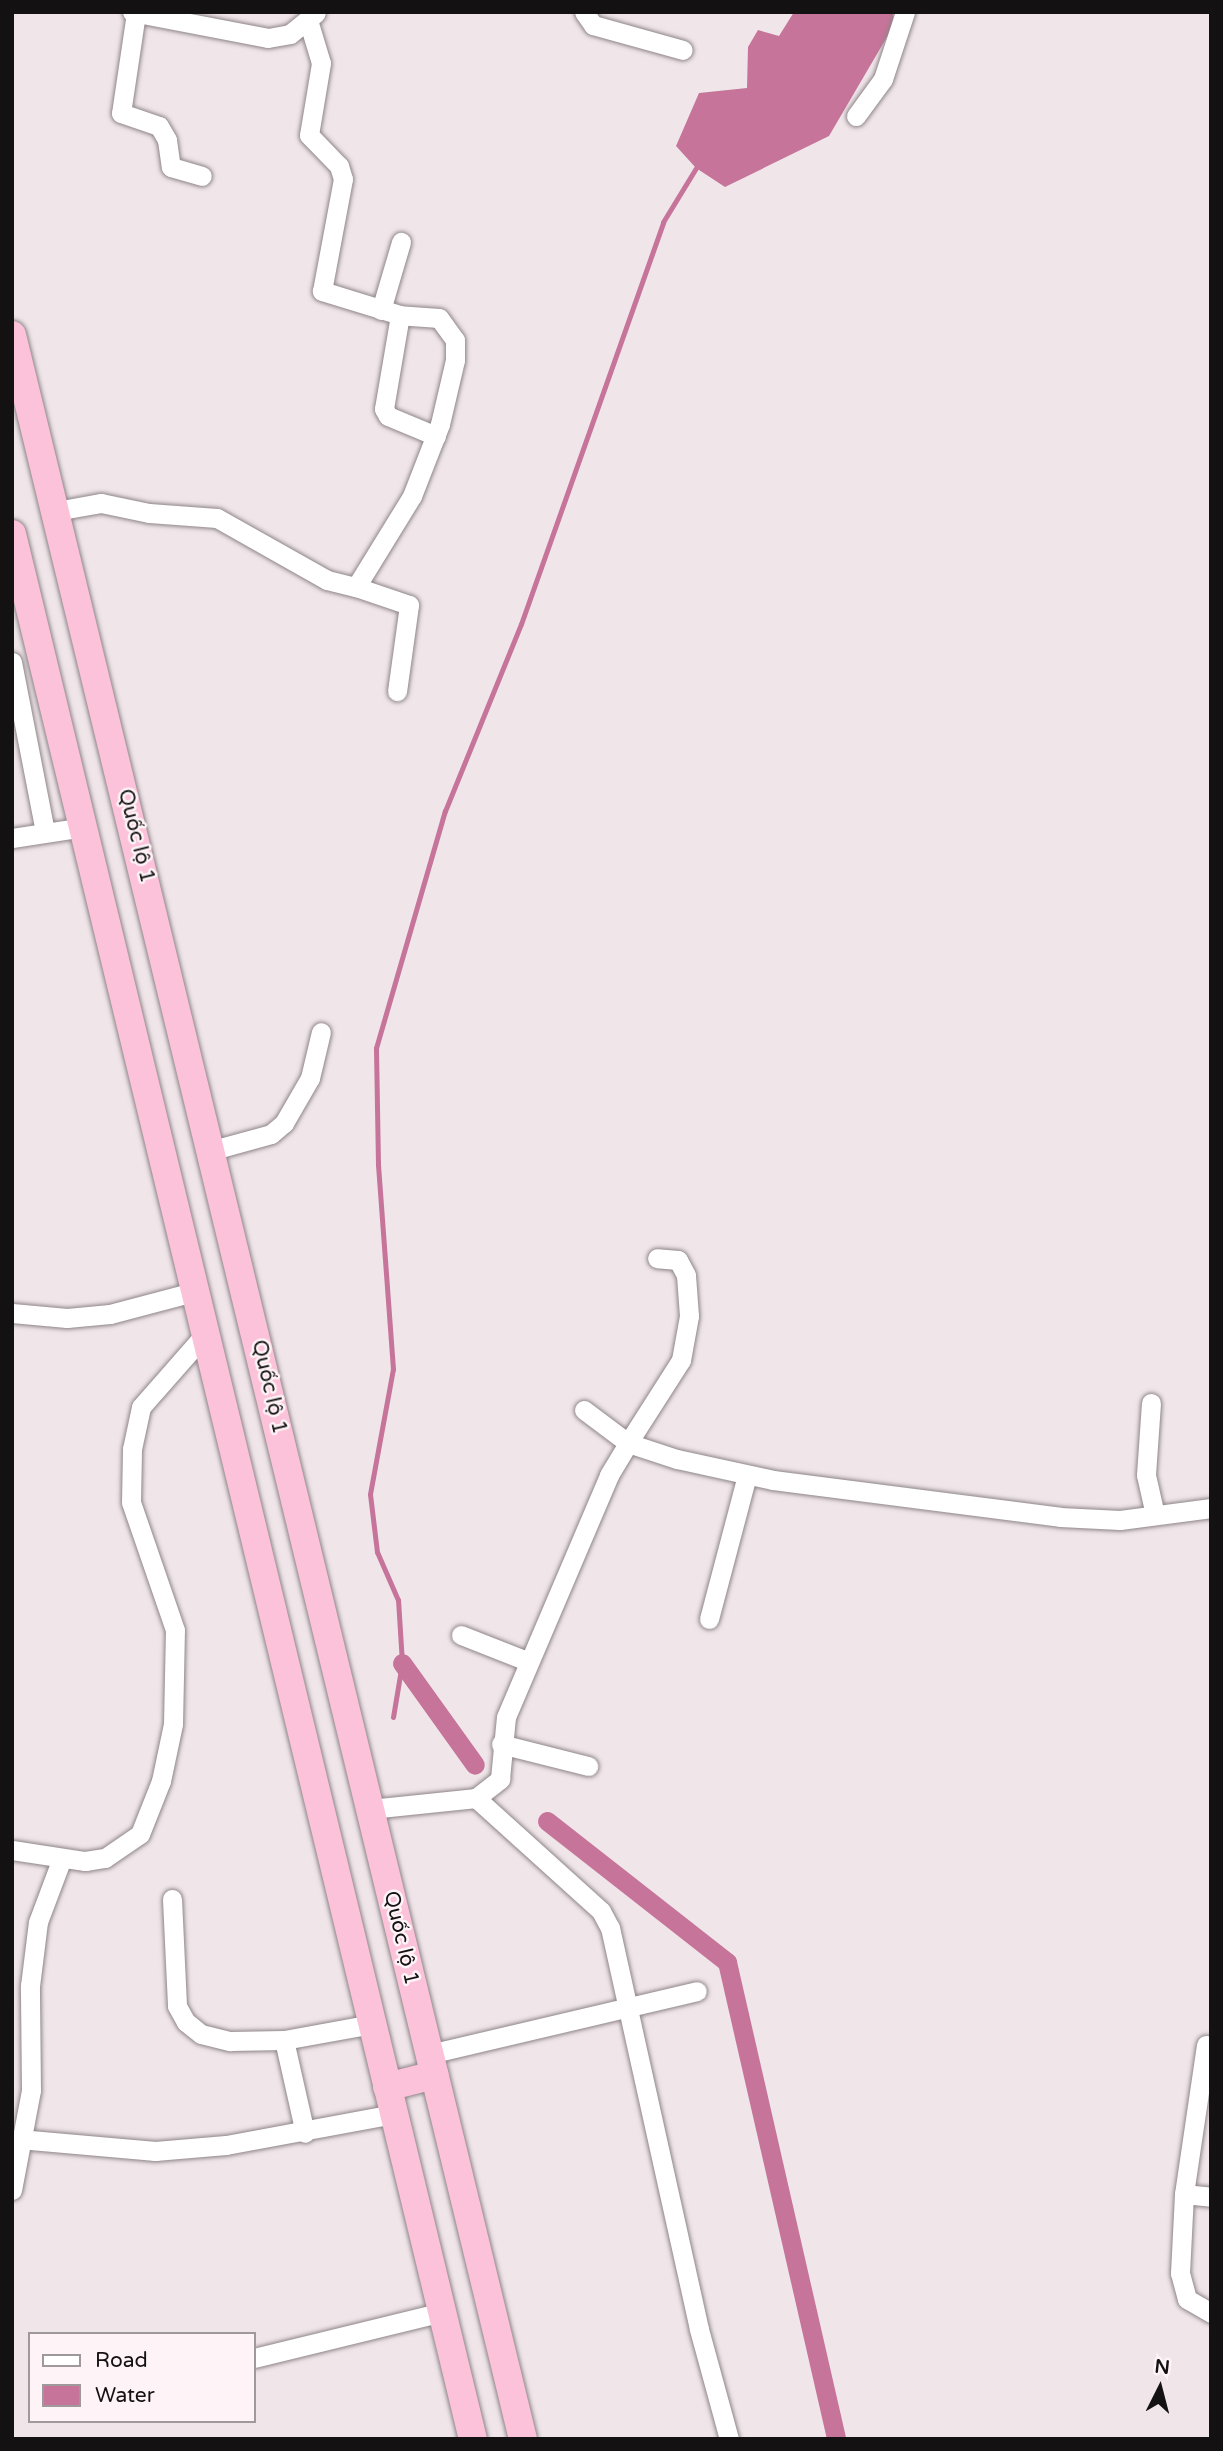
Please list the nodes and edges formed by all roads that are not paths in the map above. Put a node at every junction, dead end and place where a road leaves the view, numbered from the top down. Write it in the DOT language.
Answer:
graph roads {
  1 [pos="584,12"];
  2 [pos="905,12"];
  3 [pos="134,13"];
  4 [pos="313,16"];
  5 [pos="683,50"];
  6 [pos="856,116"];
  7 [pos="202,176"];
  8 [pos="401,242"];
  9 [pos="390,312"];
  10 [pos="12,335"];
  11 [pos="436,436"];
  12 [pos="56,511"];
  13 [pos="14,559"];
  14 [pos="356,587"];
  15 [pos="12,662"];
  16 [pos="397,691"];
  17 [pos="85,827"];
  18 [pos="45,832"];
  19 [pos="12,838"];
  20 [pos="178,1006"];
  21 [pos="132,1018"];
  22 [pos="321,1032"];
  23 [pos="213,1150"];
  24 [pos="657,1258"];
  25 [pos="197,1291"];
  26 [pos="12,1313"];
  27 [pos="207,1332"];
  28 [pos="1151,1403"];
  29 [pos="584,1410"];
  30 [pos="628,1443"];
  31 [pos="747,1475"];
  32 [pos="1211,1508"];
  33 [pos="1155,1515"];
  34 [pos="709,1619"];
  35 [pos="461,1635"];
  36 [pos="527,1661"];
  37 [pos="501,1744"];
  38 [pos="588,1766"];
  39 [pos="476,1798"];
  40 [pos="370,1809"];
  41 [pos="12,1850"];
  42 [pos="62,1857"];
  43 [pos="172,1899"];
  44 [pos="21,1984"];
  45 [pos="697,1992"];
  46 [pos="627,2008"];
  47 [pos="372,2024"];
  48 [pos="284,2040"];
  49 [pos="1206,2045"];
  50 [pos="431,2065"];
  51 [pos="387,2087"];
  52 [pos="394,2114"];
  53 [pos="305,2133"];
  54 [pos="25,2139"];
  55 [pos="12,2190"];
  56 [pos="1184,2194"];
  57 [pos="1211,2197"];
  58 [pos="443,2312"];
  59 [pos="1211,2313"];
  60 [pos="256,2358"];
  61 [pos="473,2439"];
  62 [pos="523,2439"];
  63 [pos="729,2439"];
  1 -- 5 [label="street"];
  2 -- 6 [label="street"];
  3 -- 4 [label="street"];
  3 -- 7 [label="street"];
  4 -- 9 [label="street"];
  8 -- 9 [label="street"];
  9 -- 11 [label="street"];
  9 -- 11 [label="street"];
  10 -- 12 [label="highway, Quốc lộ 1"];
  11 -- 14 [label="street"];
  12 -- 14 [label="street"];
  12 -- 20 [label="highway, Quốc lộ 1"];
  13 -- 17 [label="highway"];
  14 -- 16 [label="street"];
  15 -- 18 [label="street"];
  17 -- 18 [label="street"];
  17 -- 21 [label="highway"];
  18 -- 19 [label="street"];
  20 -- 21 [label="highway"];
  20 -- 23 [label="highway, Quốc lộ 1"];
  21 -- 25 [label="highway"];
  22 -- 23 [label="street"];
  23 -- 40 [label="highway, Quốc lộ 1"];
  24 -- 30 [label="street"];
  25 -- 26 [label="street"];
  25 -- 27 [label="highway"];
  27 -- 42 [label="street"];
  27 -- 47 [label="highway"];
  28 -- 33 [label="street"];
  29 -- 30 [label="street"];
  30 -- 31 [label="street"];
  30 -- 36 [label="street"];
  31 -- 33 [label="street"];
  31 -- 34 [label="street"];
  32 -- 33 [label="street"];
  35 -- 36 [label="street"];
  36 -- 37 [label="street"];
  37 -- 38 [label="street"];
  37 -- 39 [label="street"];
  39 -- 40 [label="street"];
  39 -- 46 [label="street"];
  40 -- 50 [label="highway, Quốc lộ 1"];
  41 -- 42 [label="street"];
  42 -- 44 [label="street"];
  43 -- 48 [label="street"];
  44 -- 54 [label="street"];
  45 -- 46 [label="street"];
  46 -- 50 [label="street"];
  46 -- 63 [label="street"];
  47 -- 48 [label="street"];
  47 -- 51 [label="highway"];
  48 -- 53 [label="street"];
  49 -- 56 [label="street"];
  50 -- 51 [label="highway"];
  50 -- 62 [label="highway, Quốc lộ 1"];
  51 -- 52 [label="highway"];
  52 -- 53 [label="street"];
  52 -- 58 [label="highway"];
  53 -- 54 [label="street"];
  54 -- 55 [label="street"];
  56 -- 57 [label="street"];
  56 -- 59 [label="street"];
  58 -- 60 [label="street"];
  58 -- 61 [label="highway"];
}
